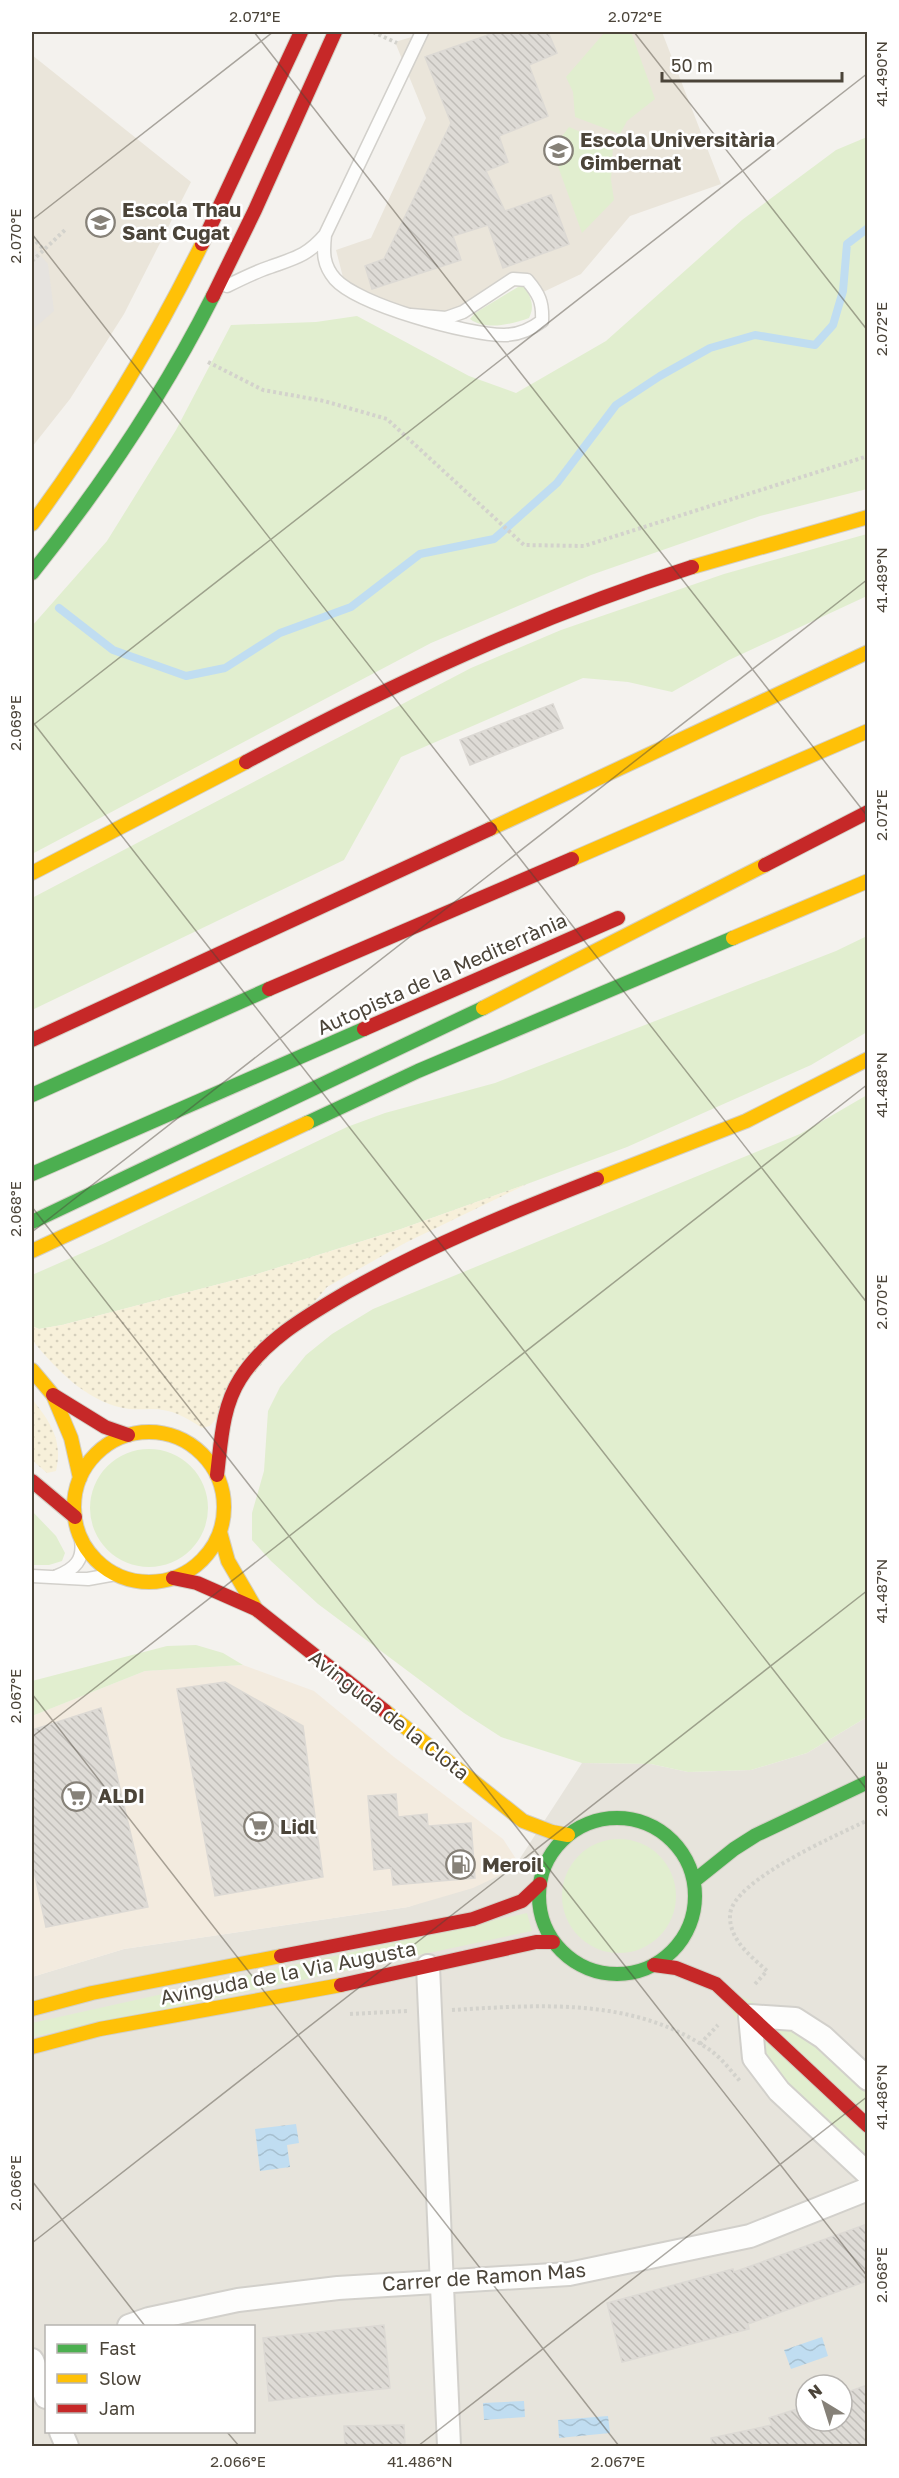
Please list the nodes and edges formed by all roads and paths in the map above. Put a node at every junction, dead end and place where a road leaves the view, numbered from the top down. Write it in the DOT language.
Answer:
graph roads {
  1 [pos="301,32"];
  2 [pos="335,32"];
  3 [pos="373,32"];
  4 [pos="422,32"];
  5 [pos="413,50"];
  6 [pos="66,230"];
  7 [pos="326,236"];
  8 [pos="32,237"];
  9 [pos="44,250"];
  10 [pos="32,261"];
  11 [pos="215,291"];
  12 [pos="411,315"];
  13 [pos="207,362"];
  14 [pos="867,456"];
  15 [pos="867,517"];
  16 [pos="32,524"];
  17 [pos="32,573"];
  18 [pos="867,652"];
  19 [pos="867,731"];
  20 [pos="867,811"];
  21 [pos="32,873"];
  22 [pos="867,881"];
  23 [pos="696,884"];
  24 [pos="632,912"];
  25 [pos="32,1040"];
  26 [pos="867,1059"];
  27 [pos="32,1095"];
  28 [pos="32,1174"];
  29 [pos="32,1222"];
  30 [pos="32,1251"];
  31 [pos="32,1370"];
  32 [pos="53,1395"];
  33 [pos="128,1435"];
  34 [pos="217,1475"];
  35 [pos="80,1478"];
  36 [pos="32,1481"];
  37 [pos="75,1517"];
  38 [pos="220,1532"];
  39 [pos="81,1540"];
  40 [pos="116,1574"];
  41 [pos="32,1576"];
  42 [pos="53,1577"];
  43 [pos="173,1578"];
  44 [pos="256,1609"];
  45 [pos="867,1782"];
  46 [pos="867,1820"];
  47 [pos="523,1821"];
  48 [pos="568,1835"];
  49 [pos="756,1835"];
  50 [pos="674,1842"];
  51 [pos="714,1843"];
  52 [pos="693,1844"];
  53 [pos="542,1850"];
  54 [pos="694,1881"];
  55 [pos="540,1884"];
  56 [pos="688,1929"];
  57 [pos="553,1942"];
  58 [pos="697,1945"];
  59 [pos="706,1963"];
  60 [pos="654,1965"];
  61 [pos="428,1966"];
  62 [pos="716,1984"];
  63 [pos="32,2008"];
  64 [pos="743,2010"];
  65 [pos="430,2011"];
  66 [pos="344,2015"];
  67 [pos="32,2047"];
  68 [pos="867,2079"];
  69 [pos="867,2126"];
  70 [pos="867,2174"];
  71 [pos="867,2189"];
  72 [pos="442,2280"];
  73 [pos="132,2325"];
  74 [pos="32,2361"];
  75 [pos="45,2394"];
  76 [pos="449,2446"];
  1 -- 16 [label="main road"];
  2 -- 11 [label="main road"];
  3 -- 5 [label="path"];
  4 -- 5 [label="lane"];
  5 -- 7 [label="lane"];
  6 -- 9 [label="path"];
  7 -- 11 [label="lane"];
  7 -- 12 [label="lane"];
  8 -- 9 [label="path"];
  9 -- 10 [label="path"];
  11 -- 17 [label="main road"];
  12 -- 12 [label="lane"];
  13 -- 14 [label="path"];
  15 -- 21 [label="main road"];
  18 -- 25 [label="main road"];
  19 -- 27 [label="main road"];
  20 -- 23 [label="main road"];
  20 -- 29 [label="main road"];
  22 -- 30 [label="main road"];
  24 -- 28 [label="main road, Autopista de la Mediterrània"];
  26 -- 34 [label="main road"];
  31 -- 32 [label="main road"];
  32 -- 33 [label="main road"];
  32 -- 35 [label="main road"];
  33 -- 34 [label="main road"];
  33 -- 35 [label="main road"];
  34 -- 38 [label="main road"];
  35 -- 37 [label="main road"];
  36 -- 37 [label="main road"];
  37 -- 39 [label="main road"];
  38 -- 43 [label="main road"];
  38 -- 44 [label="main road, Avinguda de la Clota"];
  39 -- 40 [label="main road"];
  39 -- 42 [label="lane"];
  40 -- 42 [label="lane"];
  40 -- 43 [label="main road"];
  41 -- 42 [label="lane"];
  43 -- 44 [label="main road, Avinguda de la Clota"];
  44 -- 47 [label="main road, Avinguda de la Clota"];
  45 -- 49 [label="main road"];
  46 -- 64 [label="path"];
  47 -- 48 [label="main road, Avinguda de la Clota"];
  47 -- 53 [label="main road, Avinguda de la Clota"];
  48 -- 50 [label="main road"];
  48 -- 53 [label="main road"];
  49 -- 51 [label="main road"];
  49 -- 54 [label="main road"];
  50 -- 52 [label="main road"];
  50 -- 54 [label="main road"];
  53 -- 55 [label="main road"];
  54 -- 56 [label="main road"];
  55 -- 57 [label="main road"];
  55 -- 63 [label="main road, Avinguda de la Via Augusta"];
  56 -- 58 [label="main road"];
  56 -- 60 [label="main road"];
  57 -- 60 [label="main road"];
  57 -- 61 [label="main road, Avinguda de la Via Augusta"];
  59 -- 62 [label="main road"];
  60 -- 62 [label="main road"];
  61 -- 65 [label="street"];
  61 -- 67 [label="main road, Avinguda de la Via Augusta"];
  62 -- 64 [label="main road"];
  64 -- 65 [label="path"];
  64 -- 68 [label="street"];
  64 -- 69 [label="main road"];
  64 -- 70 [label="street"];
  65 -- 66 [label="path"];
  65 -- 72 [label="street"];
  71 -- 72 [label="street, Carrer de Ramon Mas"];
  72 -- 73 [label="street, Carrer de Ramon Mas"];
  72 -- 76 [label="street"];
  74 -- 75 [label="street"];
}
